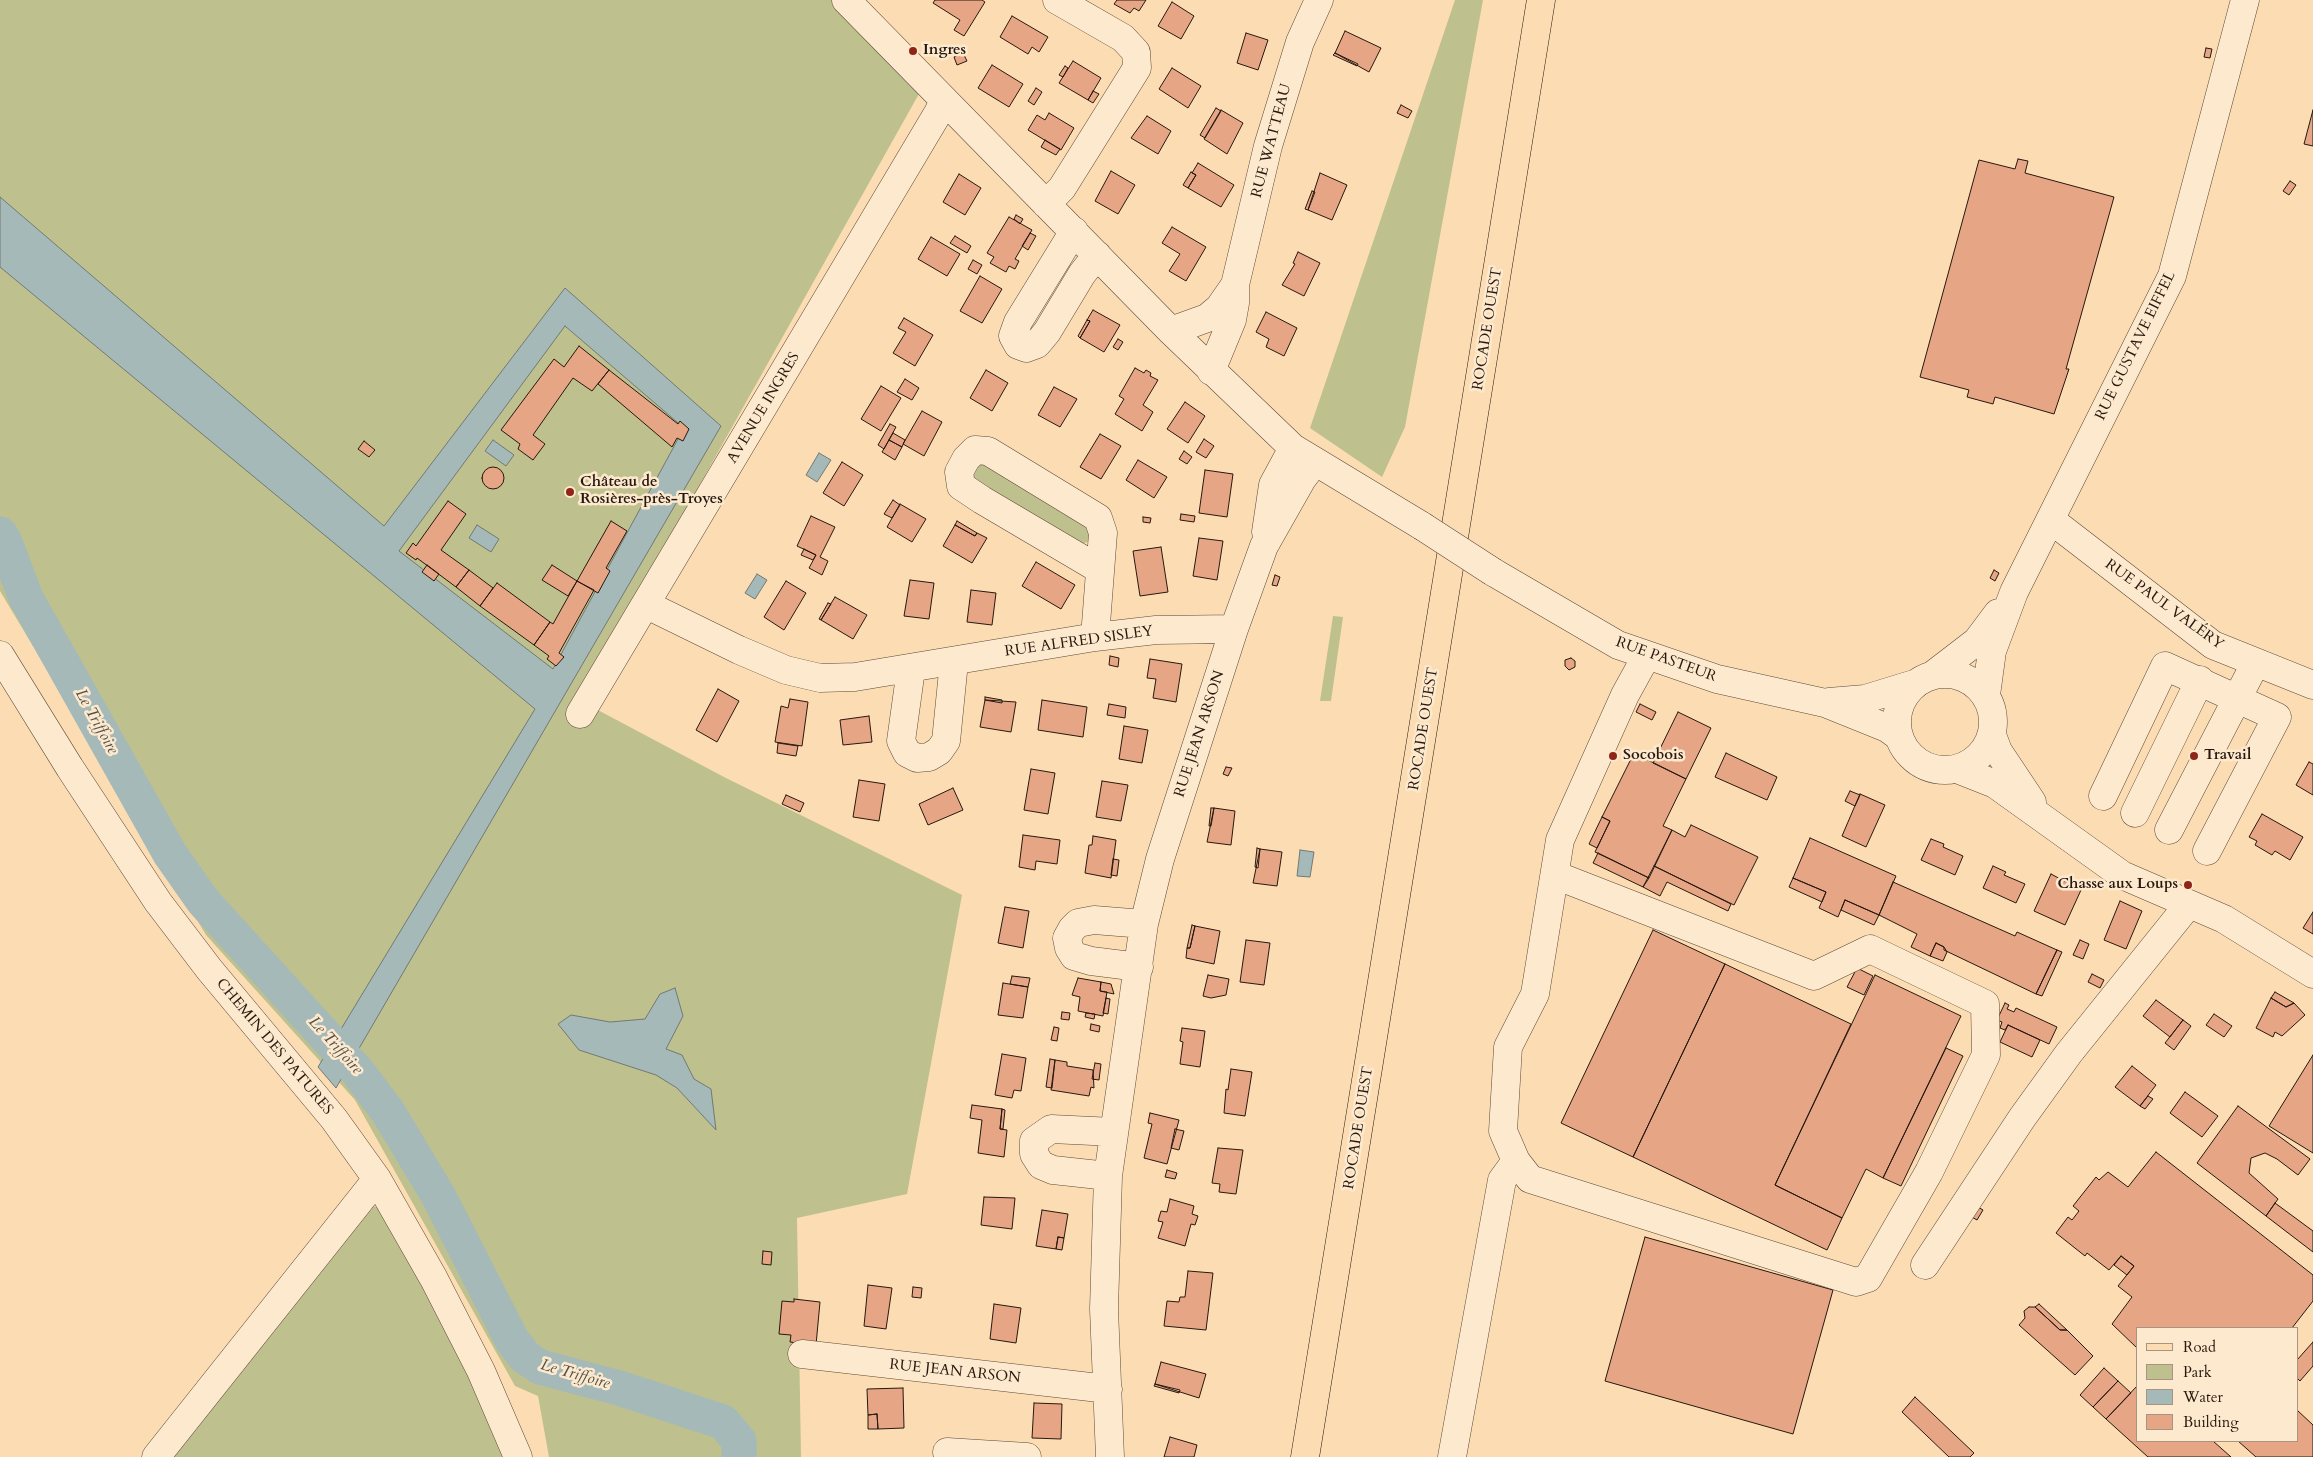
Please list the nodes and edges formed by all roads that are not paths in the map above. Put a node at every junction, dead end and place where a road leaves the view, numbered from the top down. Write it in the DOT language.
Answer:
graph roads {
  1 [pos="846,0"];
  2 [pos="1056,0"];
  3 [pos="1319,0"];
  4 [pos="1541,0"];
  5 [pos="2245,0"];
  6 [pos="944,100"];
  7 [pos="1046,204"];
  8 [pos="1074,232"];
  9 [pos="1097,255"];
  10 [pos="1235,285"];
  11 [pos="1171,331"];
  12 [pos="1211,371"];
  13 [pos="1304,456"];
  14 [pos="2051,520"];
  15 [pos="1099,569"];
  16 [pos="2014,592"];
  17 [pos="647,605"];
  18 [pos="1234,629"];
  19 [pos="1095,637"];
  20 [pos="0,655"];
  21 [pos="1647,655"];
  22 [pos="954,662"];
  23 [pos="2255,664"];
  24 [pos="911,669"];
  25 [pos="1924,679"];
  26 [pos="2200,680"];
  27 [pos="2313,685"];
  28 [pos="1986,695"];
  29 [pos="2236,699"];
  30 [pos="1825,702"];
  31 [pos="580,714"];
  32 [pos="1992,735"];
  33 [pos="1898,736"];
  34 [pos="1957,769"];
  35 [pos="2103,796"];
  36 [pos="2134,813"];
  37 [pos="2041,816"];
  38 [pos="2169,830"];
  39 [pos="2207,850"];
  40 [pos="1555,875"];
  41 [pos="2188,904"];
  42 [pos="1144,924"];
  43 [pos="1138,967"];
  44 [pos="2313,974"];
  45 [pos="1114,1132"];
  46 [pos="1516,1161"];
  47 [pos="1108,1176"];
  48 [pos="377,1179"];
  49 [pos="1925,1265"];
  50 [pos="802,1354"];
  51 [pos="1108,1388"];
  52 [pos="947,1452"];
  53 [pos="156,1457"];
  54 [pos="518,1457"];
  55 [pos="1027,1457"];
  56 [pos="1110,1457"];
  57 [pos="1305,1457"];
  58 [pos="1452,1457"];
  1 -- 6 [label="street"];
  2 -- 7 [label="street"];
  3 -- 10 [label="street, RUE WATTEAU"];
  4 -- 57 [label="main road, ROCADE OUEST"];
  5 -- 14 [label="street, RUE GUSTAVE EIFFEL"];
  6 -- 7 [label="street, RUE PASTEUR"];
  6 -- 17 [label="street, AVENUE INGRES"];
  7 -- 8 [label="street, RUE PASTEUR"];
  8 -- 9 [label="street, RUE PASTEUR"];
  8 -- 9 [label="street"];
  9 -- 11 [label="street, RUE PASTEUR"];
  10 -- 11 [label="street, RUE WATTEAU"];
  10 -- 12 [label="street, RUE WATTEAU"];
  11 -- 12 [label="street, RUE PASTEUR"];
  12 -- 13 [label="street, RUE PASTEUR"];
  13 -- 18 [label="street, RUE JEAN ARSON"];
  13 -- 21 [label="street, RUE PASTEUR, bridge"];
  14 -- 16 [label="street, RUE GUSTAVE EIFFEL"];
  14 -- 23 [label="street, RUE PAUL VALÉRY"];
  15 -- 15 [label="street"];
  15 -- 19 [label="street"];
  16 -- 25 [label="street, RUE GUSTAVE EIFFEL"];
  16 -- 28 [label="street, RUE GUSTAVE EIFFEL"];
  17 -- 24 [label="street, RUE ALFRED SISLEY"];
  17 -- 31 [label="street, AVENUE INGRES"];
  18 -- 19 [label="street, RUE ALFRED SISLEY"];
  18 -- 42 [label="street, RUE JEAN ARSON"];
  19 -- 22 [label="street, RUE ALFRED SISLEY"];
  20 -- 48 [label="street, CHEMIN DES PATURES"];
  21 -- 30 [label="street, RUE PASTEUR"];
  21 -- 40 [label="street"];
  22 -- 24 [label="street, RUE ALFRED SISLEY"];
  22 -- 24 [label="street"];
  23 -- 27 [label="street, RUE PAUL VALÉRY"];
  23 -- 29 [label="street"];
  25 -- 28 [label="street"];
  25 -- 30 [label="street, RUE PASTEUR"];
  25 -- 33 [label="street"];
  26 -- 29 [label="street"];
  26 -- 35 [label="street"];
  26 -- 36 [label="street"];
  28 -- 32 [label="street"];
  29 -- 38 [label="street"];
  29 -- 39 [label="street"];
  30 -- 33 [label="street, RUE PASTEUR"];
  32 -- 34 [label="street"];
  32 -- 37 [label="street"];
  33 -- 34 [label="street"];
  34 -- 37 [label="street"];
  37 -- 41 [label="street"];
  40 -- 46 [label="street"];
  40 -- 46 [label="street"];
  41 -- 44 [label="street"];
  41 -- 49 [label="street"];
  42 -- 43 [label="street, RUE JEAN ARSON"];
  42 -- 43 [label="street"];
  43 -- 45 [label="street, RUE JEAN ARSON"];
  45 -- 47 [label="street, RUE JEAN ARSON"];
  45 -- 47 [label="street"];
  46 -- 58 [label="street"];
  47 -- 51 [label="street, RUE JEAN ARSON"];
  48 -- 53 [label="street"];
  48 -- 54 [label="street, CHEMIN DES PATURES"];
  50 -- 51 [label="street, RUE JEAN ARSON"];
  51 -- 56 [label="street, RUE JEAN ARSON"];
  52 -- 55 [label="street"];
}
